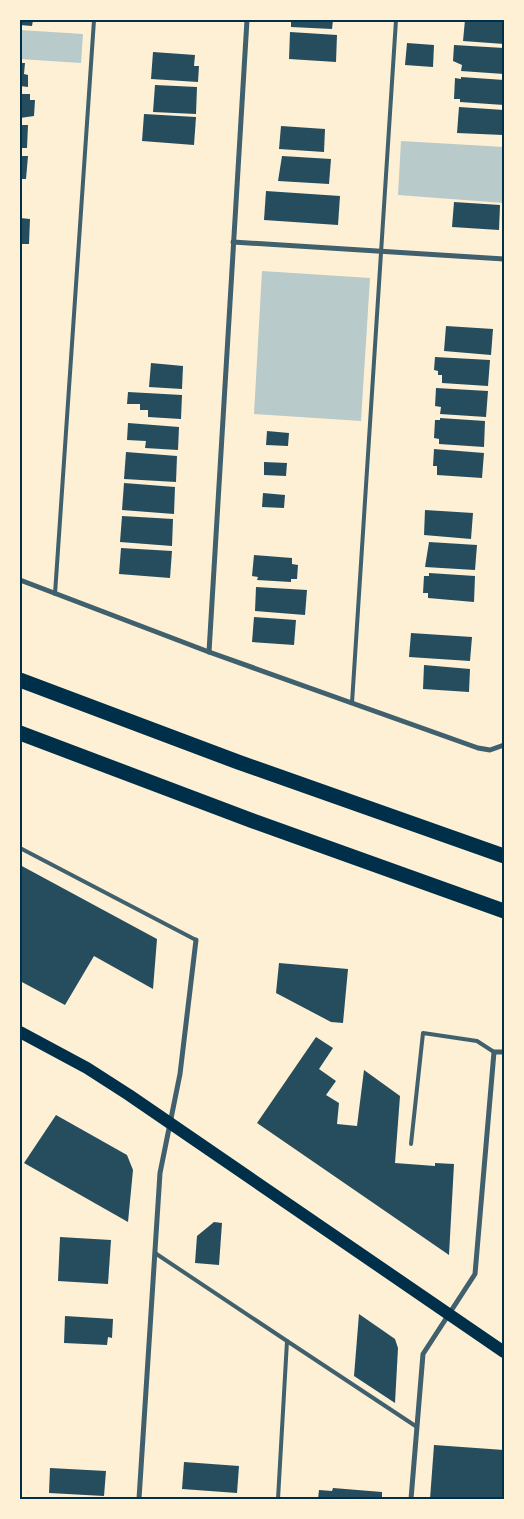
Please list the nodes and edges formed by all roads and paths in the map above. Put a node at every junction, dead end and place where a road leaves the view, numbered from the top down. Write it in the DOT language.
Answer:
graph roads {
  1 [pos="94,20"];
  2 [pos="246,20"];
  3 [pos="396,20"];
  4 [pos="232,242"];
  5 [pos="381,251"];
  6 [pos="504,259"];
  7 [pos="20,580"];
  8 [pos="55,594"];
  9 [pos="209,652"];
  10 [pos="20,680"];
  11 [pos="352,703"];
  12 [pos="20,734"];
  13 [pos="503,748"];
  14 [pos="20,848"];
  15 [pos="504,856"];
  16 [pos="504,911"];
  17 [pos="196,940"];
  18 [pos="20,1032"];
  19 [pos="494,1052"];
  20 [pos="504,1052"];
  21 [pos="170,1122"];
  22 [pos="411,1144"];
  23 [pos="154,1254"];
  24 [pos="448,1314"];
  25 [pos="287,1341"];
  26 [pos="504,1352"];
  27 [pos="417,1427"];
  28 [pos="139,1499"];
  29 [pos="278,1499"];
  30 [pos="411,1499"];
  1 -- 8 [label="lane"];
  2 -- 4 [label="street"];
  3 -- 5 [label="lane"];
  4 -- 5 [label="street"];
  4 -- 9 [label="street"];
  5 -- 6 [label="street"];
  5 -- 11 [label="lane"];
  7 -- 8 [label="street"];
  8 -- 9 [label="street"];
  9 -- 11 [label="street"];
  10 -- 15 [label="highway"];
  11 -- 13 [label="street"];
  12 -- 16 [label="highway"];
  14 -- 17 [label="lane"];
  17 -- 21 [label="street"];
  18 -- 21 [label="main road"];
  19 -- 20 [label="street"];
  19 -- 22 [label="lane"];
  19 -- 24 [label="street"];
  21 -- 23 [label="street"];
  21 -- 24 [label="main road"];
  23 -- 25 [label="lane"];
  23 -- 28 [label="street"];
  24 -- 26 [label="main road"];
  24 -- 27 [label="street"];
  25 -- 27 [label="lane"];
  25 -- 29 [label="lane"];
  27 -- 30 [label="street"];
}
